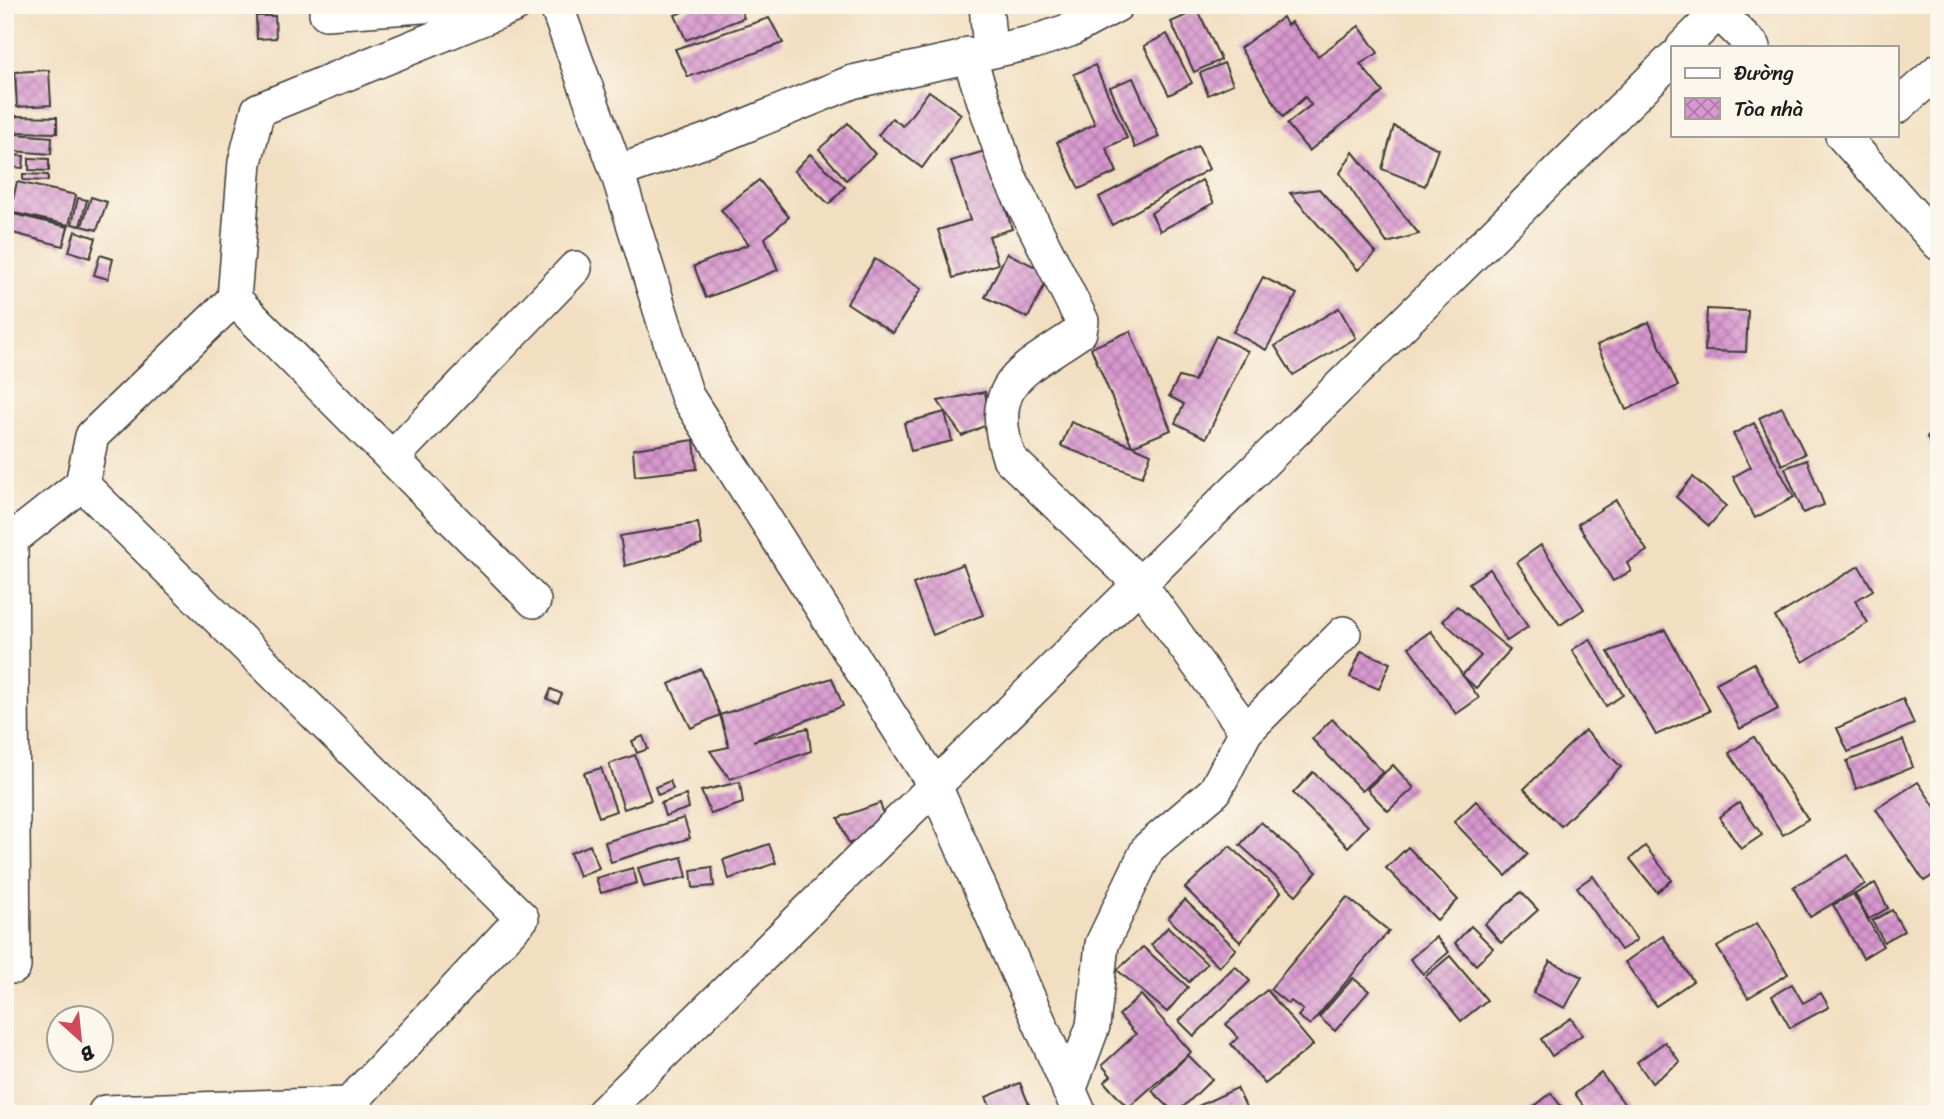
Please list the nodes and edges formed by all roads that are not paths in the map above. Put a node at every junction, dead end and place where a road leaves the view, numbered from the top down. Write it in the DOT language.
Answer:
graph roads {
  1 [pos="436,5"];
  2 [pos="516,5"];
  3 [pos="556,5"];
  4 [pos="986,5"];
  5 [pos="1117,5"];
  6 [pos="326,13"];
  7 [pos="1684,46"];
  8 [pos="1753,46"];
  9 [pos="979,52"];
  10 [pos="1671,60"];
  11 [pos="1939,70"];
  12 [pos="1898,106"];
  13 [pos="1854,138"];
  14 [pos="618,172"];
  15 [pos="1939,244"];
  16 [pos="575,268"];
  17 [pos="234,299"];
  18 [pos="392,458"];
  19 [pos="82,484"];
  20 [pos="1140,584"];
  21 [pos="534,601"];
  22 [pos="1344,633"];
  23 [pos="1246,731"];
  24 [pos="935,786"];
  25 [pos="14,967"];
  26 [pos="1074,1102"];
  27 [pos="354,1109"];
  28 [pos="105,1112"];
  29 [pos="602,1114"];
  1 -- 6 [label="street"];
  2 -- 17 [label="street"];
  3 -- 14 [label="street"];
  4 -- 9 [label="street"];
  5 -- 9 [label="street"];
  7 -- 8 [label="street"];
  9 -- 14 [label="street"];
  9 -- 20 [label="street"];
  10 -- 20 [label="street"];
  11 -- 12 [label="street"];
  13 -- 15 [label="street"];
  14 -- 24 [label="street"];
  16 -- 18 [label="street"];
  17 -- 18 [label="street"];
  17 -- 19 [label="street"];
  18 -- 21 [label="street"];
  19 -- 25 [label="street"];
  19 -- 27 [label="street"];
  20 -- 23 [label="street"];
  20 -- 24 [label="street"];
  22 -- 23 [label="street"];
  23 -- 26 [label="street"];
  24 -- 26 [label="street"];
  24 -- 29 [label="street"];
  27 -- 28 [label="street"];
}
